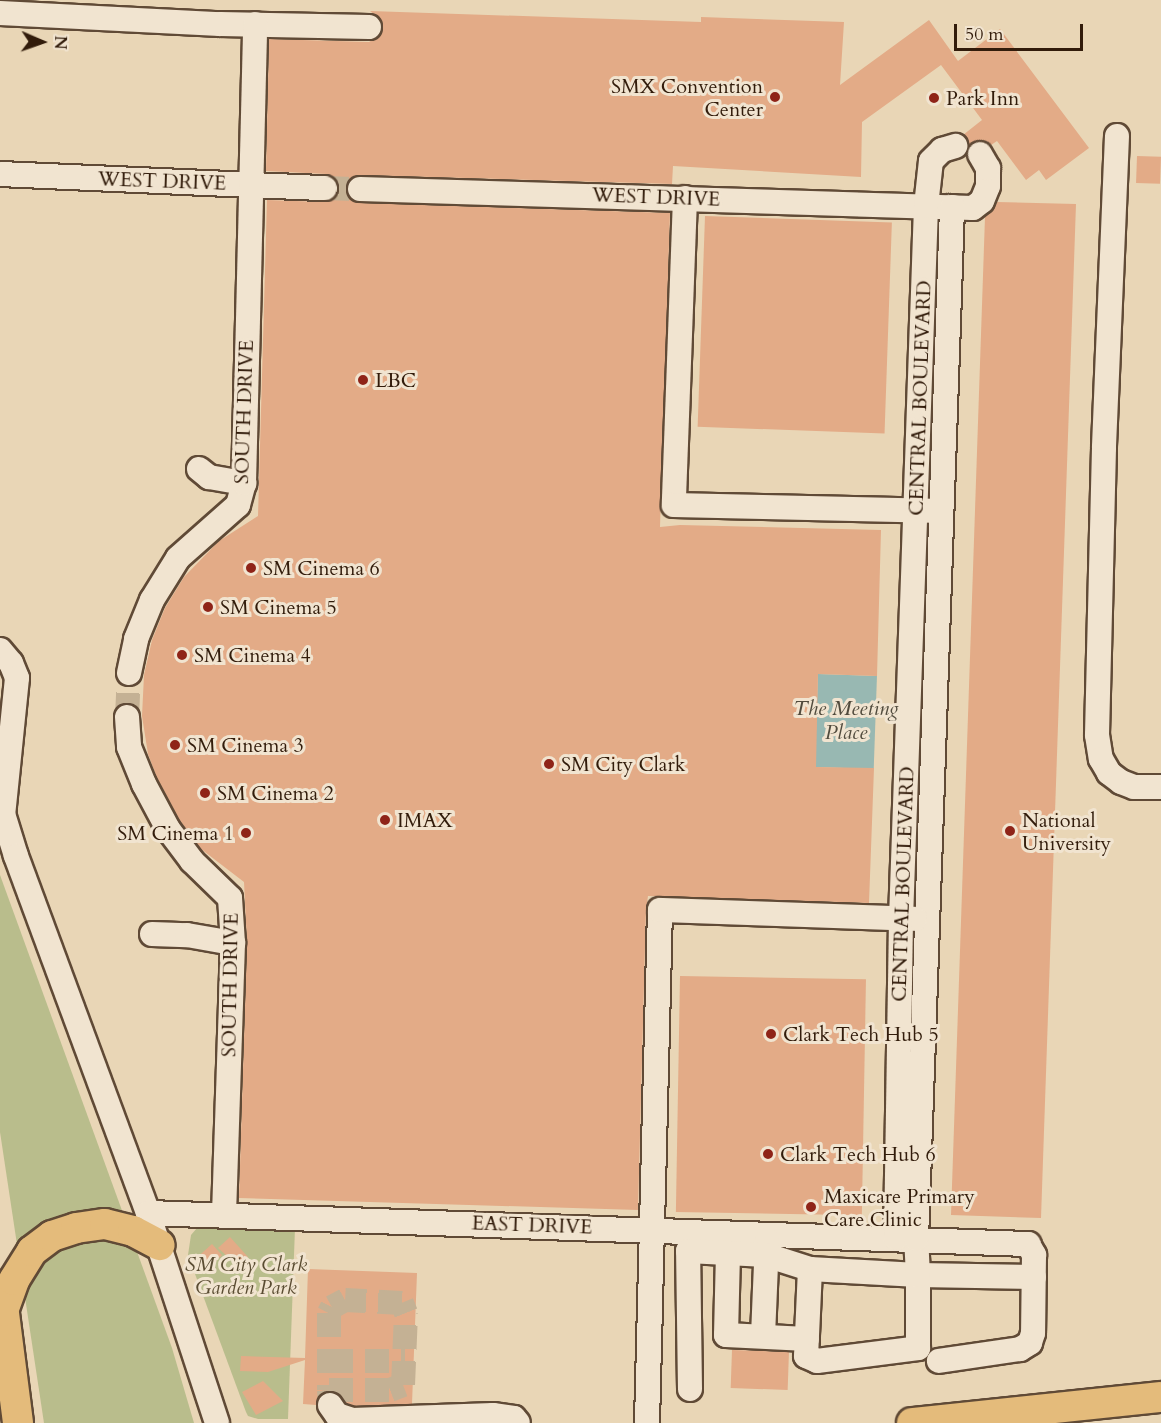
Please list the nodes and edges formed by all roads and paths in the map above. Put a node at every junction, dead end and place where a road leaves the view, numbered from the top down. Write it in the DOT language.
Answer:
graph roads {
  1 [pos="0,13"];
  2 [pos="255,24"];
  3 [pos="369,27"];
  4 [pos="1117,136"];
  5 [pos="955,146"];
  6 [pos="980,154"];
  7 [pos="0,174"];
  8 [pos="251,184"];
  9 [pos="325,188"];
  10 [pos="360,189"];
  11 [pos="685,198"];
  12 [pos="926,206"];
  13 [pos="952,207"];
  14 [pos="199,469"];
  15 [pos="244,483"];
  16 [pos="916,510"];
  17 [pos="940,511"];
  18 [pos="0,650"];
  19 [pos="129,673"];
  20 [pos="127,717"];
  21 [pos="1161,788"];
  22 [pos="2,811"];
  23 [pos="901,919"];
  24 [pos="927,919"];
  25 [pos="152,934"];
  26 [pos="233,943"];
  27 [pos="148,1214"];
  28 [pos="224,1215"];
  29 [pos="653,1229"];
  30 [pos="906,1238"];
  31 [pos="767,1244"];
  32 [pos="159,1245"];
  33 [pos="728,1253"];
  34 [pos="810,1269"];
  35 [pos="918,1275"];
  36 [pos="1034,1277"];
  37 [pos="2,1297"];
  38 [pos="763,1336"];
  39 [pos="807,1339"];
  40 [pos="939,1361"];
  41 [pos="690,1389"];
  42 [pos="1161,1397"];
  43 [pos="330,1405"];
  44 [pos="18,1423"];
  45 [pos="217,1423"];
  46 [pos="518,1423"];
  47 [pos="647,1423"];
  48 [pos="912,1423"];
  1 -- 2 [label="street"];
  2 -- 3 [label="street"];
  2 -- 8 [label="street, SOUTH DRIVE"];
  4 -- 21 [label="street"];
  5 -- 12 [label="street, CENTRAL BOULEVARD"];
  6 -- 13 [label="street, WEST DRIVE"];
  7 -- 8 [label="street, WEST DRIVE"];
  8 -- 9 [label="street, WEST DRIVE"];
  8 -- 15 [label="street, SOUTH DRIVE"];
  10 -- 11 [label="street, WEST DRIVE"];
  11 -- 12 [label="street, WEST DRIVE"];
  11 -- 16 [label="street"];
  12 -- 13 [label="street, WEST DRIVE"];
  12 -- 16 [label="street, CENTRAL BOULEVARD"];
  13 -- 17 [label="street, CENTRAL BOULEVARD"];
  14 -- 15 [label="street"];
  15 -- 19 [label="street, SOUTH DRIVE"];
  16 -- 17 [label="street"];
  16 -- 23 [label="street, CENTRAL BOULEVARD"];
  17 -- 24 [label="street, CENTRAL BOULEVARD"];
  18 -- 22 [label="street"];
  20 -- 26 [label="street, SOUTH DRIVE"];
  22 -- 27 [label="street"];
  23 -- 24 [label="street"];
  23 -- 29 [label="street"];
  23 -- 30 [label="street, CENTRAL BOULEVARD"];
  24 -- 30 [label="street, CENTRAL BOULEVARD"];
  25 -- 26 [label="street"];
  26 -- 28 [label="street, SOUTH DRIVE"];
  27 -- 28 [label="street, EAST DRIVE"];
  27 -- 32 [label="street"];
  28 -- 29 [label="street, EAST DRIVE"];
  29 -- 31 [label="street, EAST DRIVE"];
  29 -- 47 [label="street"];
  30 -- 31 [label="street, EAST DRIVE"];
  30 -- 35 [label="street"];
  30 -- 36 [label="street, EAST DRIVE"];
  31 -- 33 [label="street"];
  31 -- 34 [label="street"];
  31 -- 38 [label="street"];
  32 -- 37 [label="main road"];
  32 -- 45 [label="street"];
  33 -- 38 [label="street"];
  33 -- 41 [label="street"];
  34 -- 35 [label="street"];
  34 -- 39 [label="street"];
  35 -- 36 [label="street"];
  35 -- 39 [label="street"];
  36 -- 40 [label="street"];
  37 -- 44 [label="main road"];
  38 -- 39 [label="street"];
  42 -- 48 [label="main road"];
  43 -- 46 [label="street"];
}
